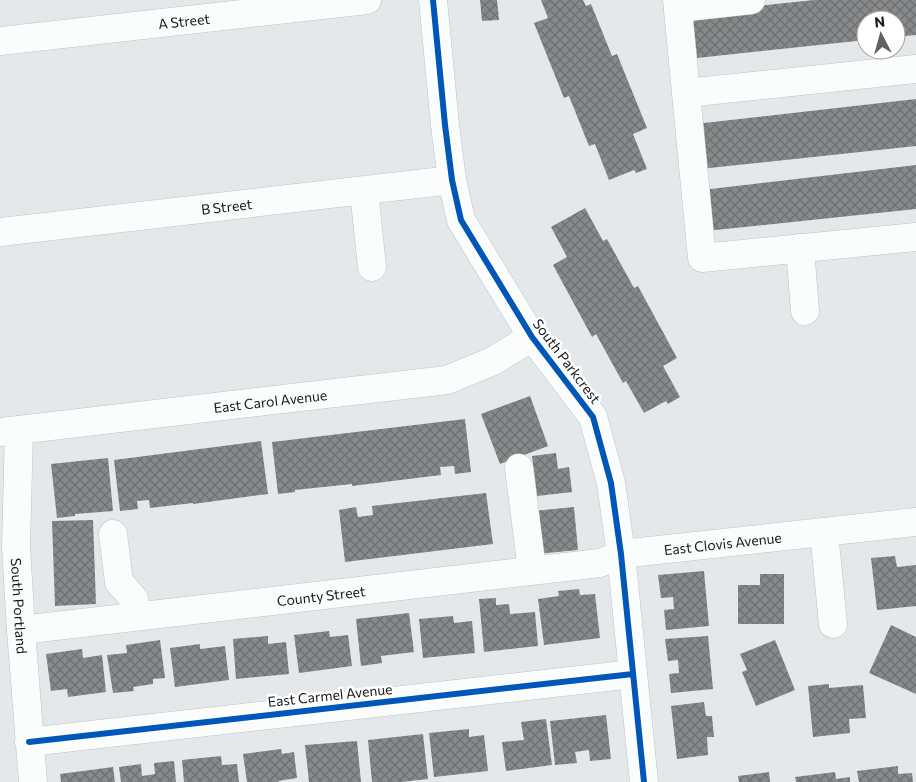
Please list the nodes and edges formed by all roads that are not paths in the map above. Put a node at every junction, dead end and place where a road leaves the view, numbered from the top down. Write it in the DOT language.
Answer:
graph roads {
  1 [pos="367,0"];
  2 [pos="433,0"];
  3 [pos="751,0"];
  4 [pos="677,4"];
  5 [pos="0,41"];
  6 [pos="916,69"];
  7 [pos="686,93"];
  8 [pos="452,180"];
  9 [pos="364,191"];
  10 [pos="0,232"];
  11 [pos="916,237"];
  12 [pos="800,248"];
  13 [pos="372,266"];
  14 [pos="805,311"];
  15 [pos="532,337"];
  16 [pos="10,431"];
  17 [pos="519,468"];
  18 [pos="916,522"];
  19 [pos="824,532"];
  20 [pos="113,534"];
  21 [pos="621,554"];
  22 [pos="532,570"];
  23 [pos="138,615"];
  24 [pos="833,624"];
  25 [pos="21,630"];
  26 [pos="634,674"];
  27 [pos="29,742"];
  28 [pos="33,782"];
  29 [pos="644,782"];
  1 -- 5 [label="street, A Street"];
  2 -- 8 [label="street, South Parkcrest"];
  3 -- 4 [label="street"];
  4 -- 7 [label="street"];
  6 -- 7 [label="street"];
  7 -- 12 [label="street"];
  8 -- 9 [label="street, B Street"];
  8 -- 15 [label="street, South Parkcrest"];
  9 -- 10 [label="street, B Street"];
  9 -- 13 [label="street"];
  11 -- 12 [label="street"];
  12 -- 14 [label="street"];
  15 -- 16 [label="street, East Carol Avenue"];
  15 -- 21 [label="street, South Parkcrest"];
  16 -- 25 [label="street, South Portland"];
  17 -- 22 [label="street"];
  18 -- 19 [label="street, East Clovis Avenue"];
  19 -- 21 [label="street, East Clovis Avenue"];
  19 -- 24 [label="street"];
  20 -- 23 [label="street"];
  21 -- 22 [label="street, County Street"];
  21 -- 26 [label="street, South Parkcrest"];
  22 -- 23 [label="street, County Street"];
  23 -- 25 [label="street, County Street"];
  25 -- 27 [label="street, South Portland"];
  26 -- 27 [label="street, East Carmel Avenue"];
  26 -- 29 [label="street, South Parkcrest"];
  27 -- 28 [label="street, South Portland"];
}
